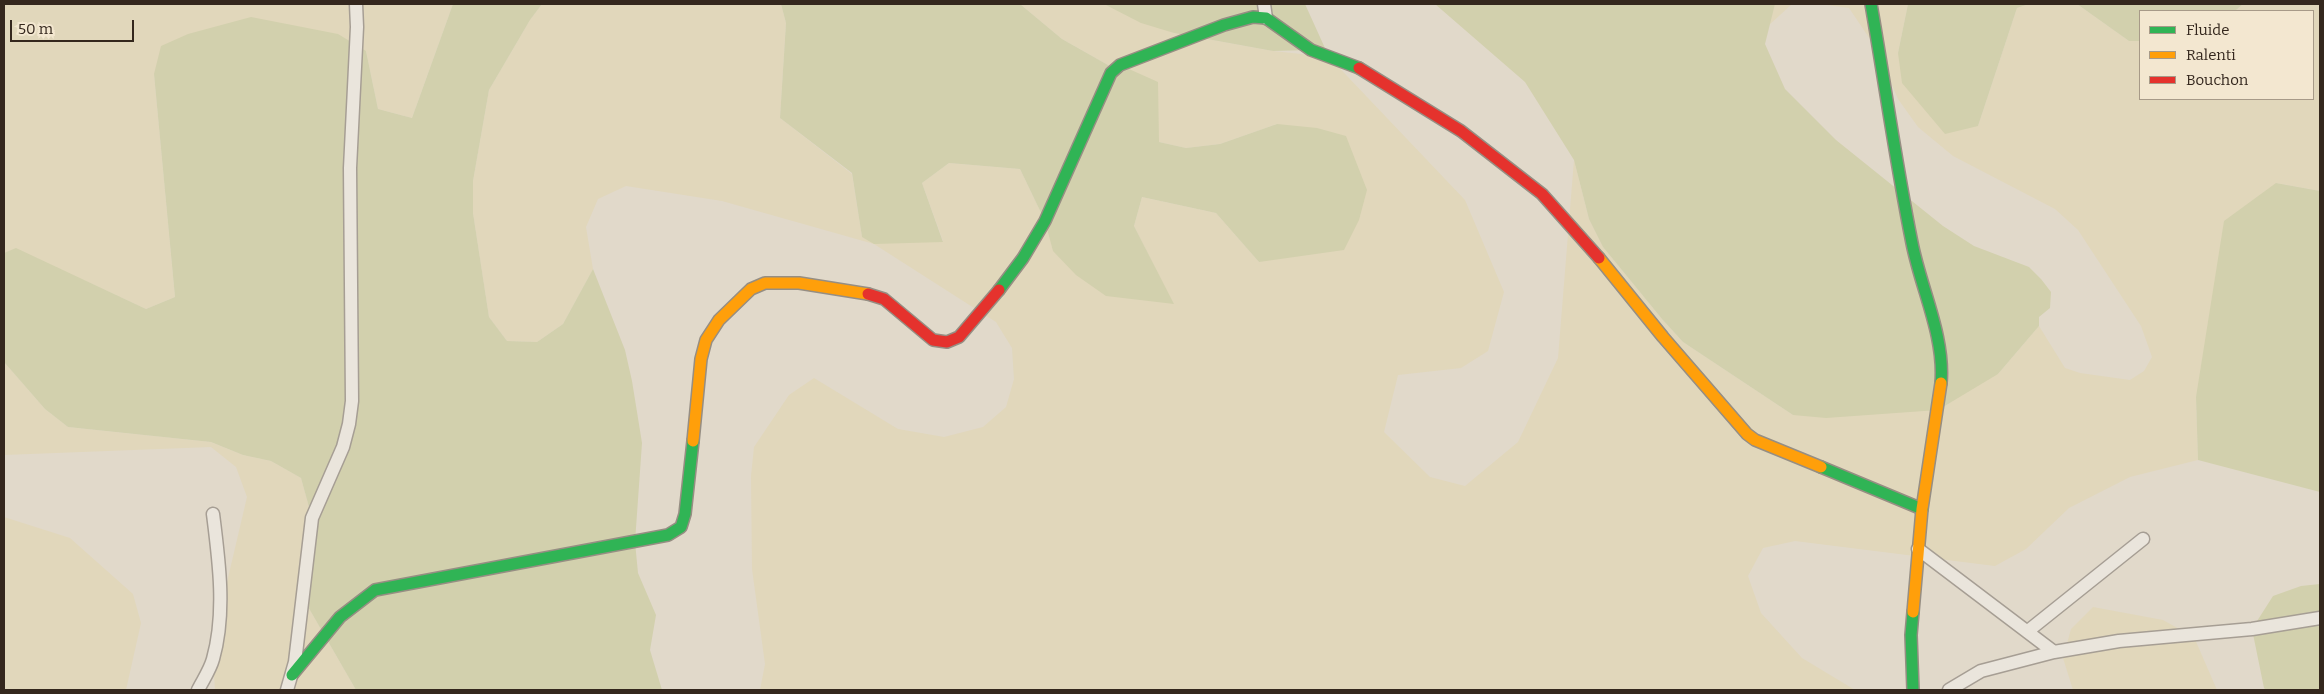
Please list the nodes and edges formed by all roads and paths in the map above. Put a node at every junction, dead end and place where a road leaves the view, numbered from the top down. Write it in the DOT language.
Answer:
graph roads {
  1 [pos="356,4"];
  2 [pos="1264,4"];
  3 [pos="1872,4"];
  4 [pos="1266,18"];
  5 [pos="1922,509"];
  6 [pos="214,514"];
  7 [pos="2143,539"];
  8 [pos="1918,549"];
  9 [pos="2320,620"];
  10 [pos="2028,631"];
  11 [pos="2054,652"];
  12 [pos="292,675"];
  13 [pos="198,690"];
  14 [pos="287,690"];
  15 [pos="1913,690"];
  16 [pos="1949,690"];
  1 -- 12 [label="street"];
  2 -- 4 [label="street"];
  3 -- 5 [label="street"];
  4 -- 5 [label="street"];
  4 -- 12 [label="street"];
  5 -- 8 [label="street"];
  6 -- 13 [label="street"];
  7 -- 10 [label="street"];
  8 -- 10 [label="street"];
  8 -- 15 [label="street"];
  9 -- 11 [label="street"];
  10 -- 11 [label="street"];
  11 -- 16 [label="street"];
  12 -- 14 [label="street"];
}
